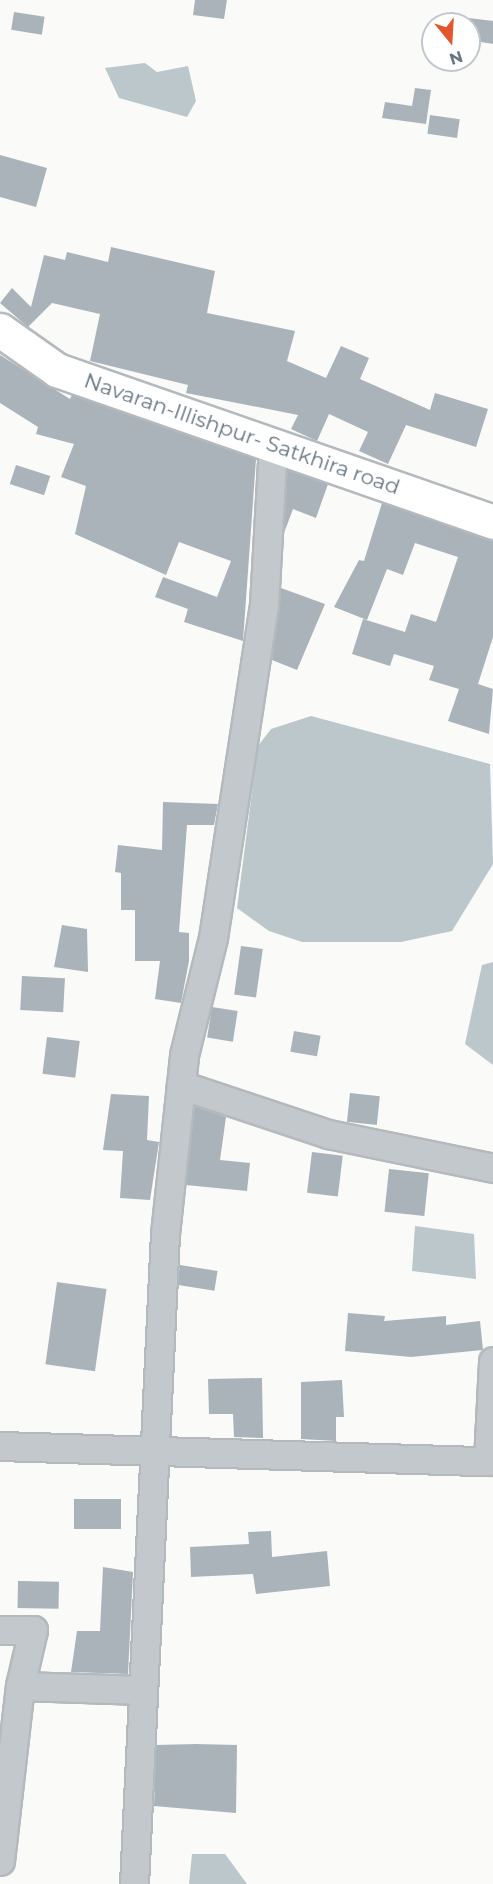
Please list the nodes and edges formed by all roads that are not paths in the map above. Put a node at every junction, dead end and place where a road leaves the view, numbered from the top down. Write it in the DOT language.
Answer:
graph roads {
  1 [pos="0,330"];
  2 [pos="273,445"];
  3 [pos="493,522"];
  4 [pos="181,1085"];
  5 [pos="493,1168"];
  6 [pos="493,1361"];
  7 [pos="0,1446"];
  8 [pos="153,1452"];
  9 [pos="0,1630"];
  10 [pos="20,1686"];
  11 [pos="142,1690"];
  12 [pos="0,1861"];
  13 [pos="134,1884"];
  1 -- 2 [label="highway, Navaran-Illishpur- Satkhira road"];
  2 -- 3 [label="highway, Navaran-Illishpur- Satkhira road"];
  2 -- 4 [label="street"];
  4 -- 5 [label="street"];
  4 -- 8 [label="street"];
  6 -- 8 [label="street"];
  7 -- 8 [label="street"];
  8 -- 11 [label="street"];
  9 -- 10 [label="street"];
  10 -- 11 [label="street"];
  10 -- 12 [label="street"];
  11 -- 13 [label="street"];
}
